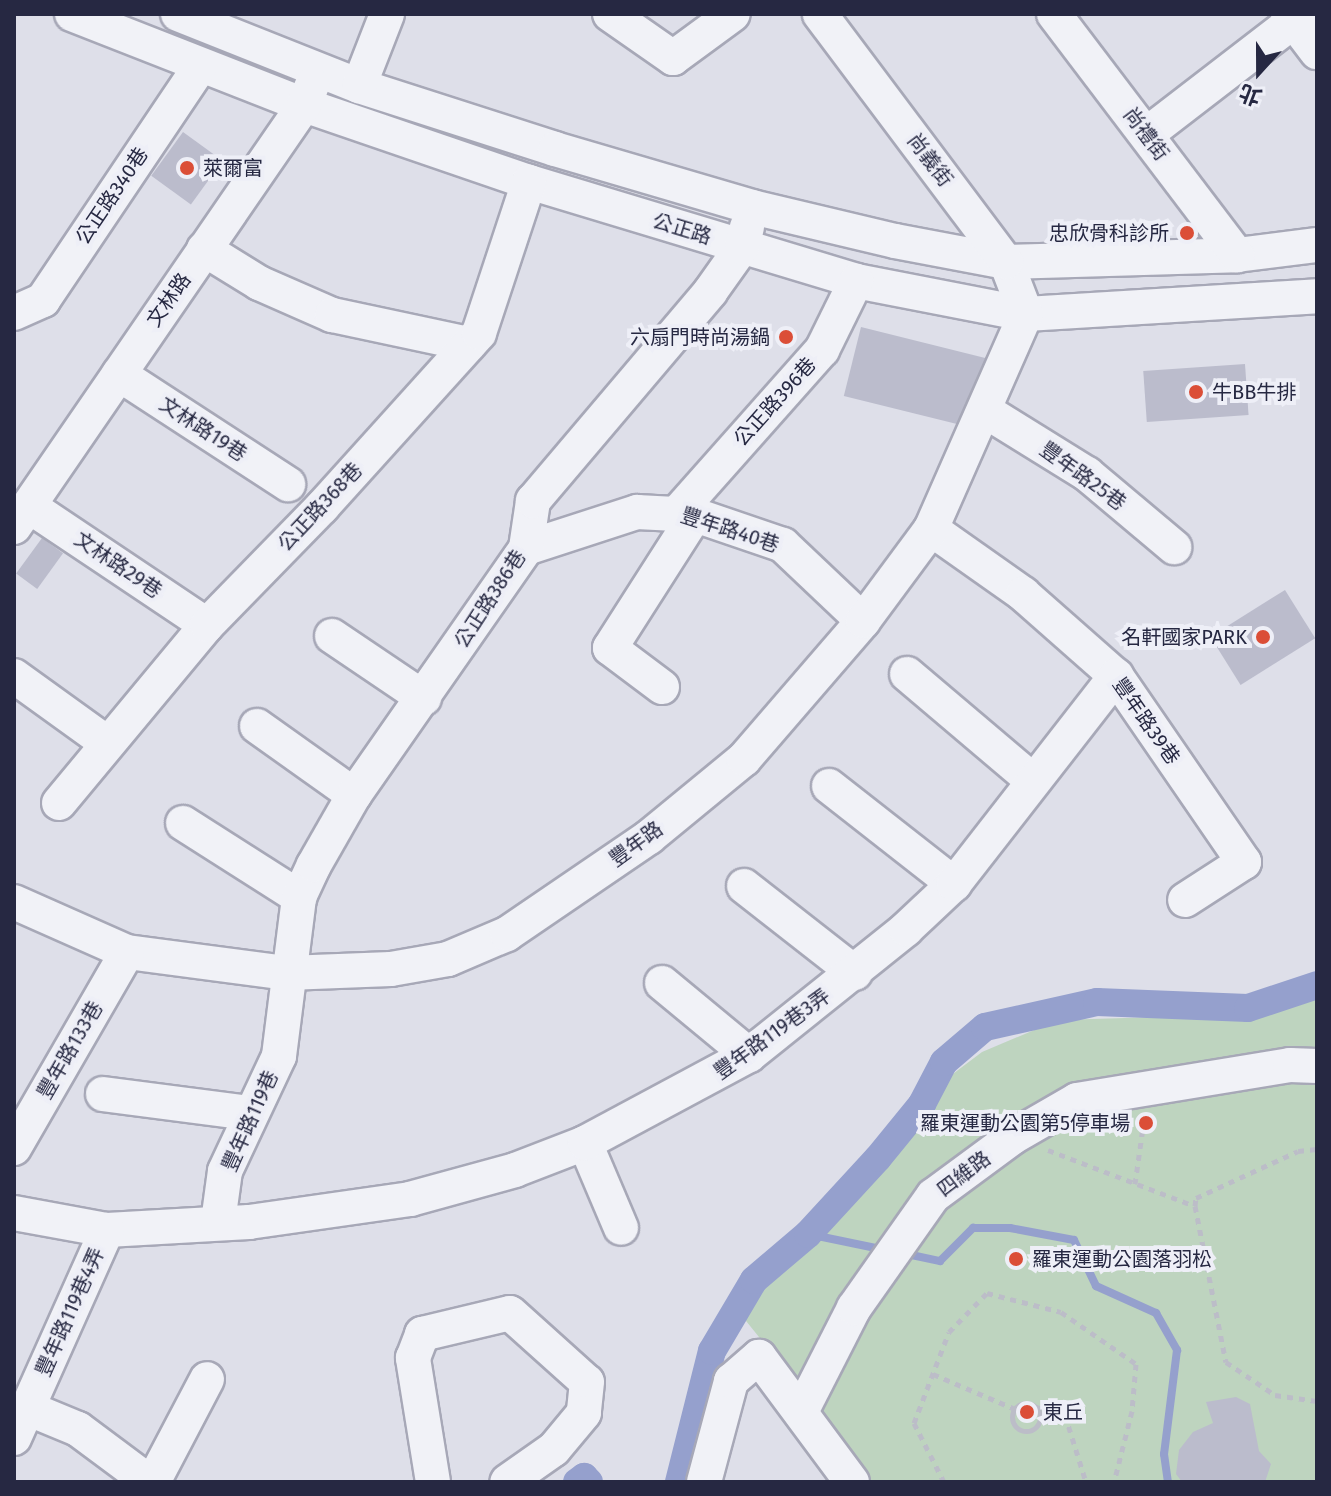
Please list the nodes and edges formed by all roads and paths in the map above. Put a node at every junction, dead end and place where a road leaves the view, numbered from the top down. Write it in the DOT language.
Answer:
graph roads {
  1 [pos="178,14"];
  2 [pos="387,14"];
  3 [pos="610,14"];
  4 [pos="733,14"];
  5 [pos="820,14"];
  6 [pos="1054,14"];
  7 [pos="87,17"];
  8 [pos="1295,17"];
  9 [pos="1317,52"];
  10 [pos="200,66"];
  11 [pos="319,70"];
  12 [pos="359,86"];
  13 [pos="304,105"];
  14 [pos="1147,134"];
  15 [pos="529,182"];
  16 [pos="752,207"];
  17 [pos="1317,245"];
  18 [pos="742,247"];
  19 [pos="204,249"];
  20 [pos="1237,255"];
  21 [pos="1006,262"];
  22 [pos="856,281"];
  23 [pos="1317,296"];
  24 [pos="14,313"];
  25 [pos="1026,314"];
  26 [pos="469,344"];
  27 [pos="119,374"];
  28 [pos="987,412"];
  29 [pos="288,484"];
  30 [pos="686,514"];
  31 [pos="21,516"];
  32 [pos="931,529"];
  33 [pos="1174,547"];
  34 [pos="526,548"];
  35 [pos="863,621"];
  36 [pos="207,625"];
  37 [pos="332,636"];
  38 [pos="907,674"];
  39 [pos="14,676"];
  40 [pos="1116,676"];
  41 [pos="662,687"];
  42 [pos="424,698"];
  43 [pos="257,726"];
  44 [pos="107,743"];
  45 [pos="1031,779"];
  46 [pos="829,786"];
  47 [pos="354,795"];
  48 [pos="59,803"];
  49 [pos="183,823"];
  50 [pos="954,884"];
  51 [pos="744,886"];
  52 [pos="299,897"];
  53 [pos="1185,900"];
  54 [pos="14,902"];
  55 [pos="127,952"];
  56 [pos="287,973"];
  57 [pos="855,973"];
  58 [pos="662,983"];
  59 [pos="749,1055"];
  60 [pos="1317,1066"];
  61 [pos="103,1094"];
  62 [pos="249,1113"];
  63 [pos="1143,1127"];
  64 [pos="1013,1137"];
  65 [pos="585,1143"];
  66 [pos="14,1148"];
  67 [pos="1317,1149"];
  68 [pos="1135,1184"];
  69 [pos="1195,1206"];
  70 [pos="14,1213"];
  71 [pos="218,1222"];
  72 [pos="621,1228"];
  73 [pos="107,1230"];
  74 [pos="933,1374"];
  75 [pos="207,1379"];
  76 [pos="1317,1401"];
  77 [pos="1036,1407"];
  78 [pos="1015,1409"];
  79 [pos="801,1412"];
  80 [pos="21,1423"];
  81 [pos="151,1482"];
  82 [pos="433,1482"];
  83 [pos="507,1482"];
  84 [pos="704,1482"];
  85 [pos="852,1482"];
  86 [pos="944,1482"];
  87 [pos="1086,1482"];
  88 [pos="1114,1482"];
  1 -- 11 [label="street, 公正路"];
  2 -- 12 [label="street"];
  3 -- 4 [label="street"];
  5 -- 21 [label="street, 尚義街"];
  6 -- 14 [label="street, 尚禮街"];
  7 -- 10 [label="street, 公正路"];
  8 -- 9 [label="street"];
  8 -- 14 [label="street"];
  10 -- 13 [label="street, 公正路"];
  10 -- 24 [label="street, 公正路340巷"];
  11 -- 12 [label="street, 公正路"];
  11 -- 13 [label="street, 文林路"];
  12 -- 16 [label="street, 公正路"];
  13 -- 15 [label="street, 公正路"];
  13 -- 19 [label="street, 文林路"];
  14 -- 20 [label="street, 尚禮街"];
  15 -- 18 [label="street, 公正路"];
  15 -- 26 [label="street, 公正路368巷"];
  16 -- 18 [label="street, 公正路386巷"];
  16 -- 21 [label="street, 公正路"];
  17 -- 20 [label="street, 公正路"];
  18 -- 22 [label="street, 公正路"];
  18 -- 34 [label="street, 公正路386巷"];
  19 -- 26 [label="street"];
  19 -- 27 [label="street, 文林路"];
  20 -- 21 [label="street, 公正路"];
  21 -- 25 [label="street, 尚義街"];
  22 -- 25 [label="street, 公正路"];
  22 -- 30 [label="street, 公正路396巷"];
  23 -- 25 [label="street, 公正路"];
  25 -- 28 [label="street, 豐年路"];
  26 -- 36 [label="street, 公正路368巷"];
  27 -- 29 [label="street, 文林路19巷"];
  27 -- 31 [label="street, 文林路"];
  28 -- 32 [label="street, 豐年路"];
  28 -- 33 [label="street, 豐年路25巷"];
  30 -- 34 [label="street, 豐年路40巷"];
  30 -- 35 [label="street, 豐年路40巷"];
  30 -- 41 [label="street, 公正路396巷"];
  31 -- 36 [label="street, 文林路29巷"];
  32 -- 35 [label="street, 豐年路"];
  32 -- 40 [label="street, 豐年路39巷"];
  34 -- 42 [label="street, 公正路386巷"];
  35 -- 56 [label="street, 豐年路"];
  36 -- 44 [label="street, 公正路368巷"];
  37 -- 42 [label="street"];
  38 -- 45 [label="street"];
  39 -- 44 [label="street"];
  40 -- 45 [label="street, 豐年路119巷3弄"];
  40 -- 53 [label="street, 豐年路39巷"];
  42 -- 47 [label="street, 公正路386巷"];
  43 -- 47 [label="street"];
  44 -- 48 [label="street, 公正路368巷"];
  45 -- 50 [label="street, 豐年路119巷3弄"];
  46 -- 50 [label="street"];
  47 -- 52 [label="street, 公正路386巷"];
  49 -- 52 [label="street"];
  50 -- 57 [label="street, 豐年路119巷3弄"];
  51 -- 57 [label="street"];
  52 -- 56 [label="street, 公正路386巷"];
  54 -- 55 [label="street, 豐年路"];
  55 -- 56 [label="street, 豐年路"];
  55 -- 66 [label="street, 豐年路133巷"];
  56 -- 62 [label="street, 豐年路119巷"];
  57 -- 59 [label="street, 豐年路119巷3弄"];
  58 -- 59 [label="street"];
  59 -- 65 [label="street, 豐年路119巷3弄"];
  60 -- 64 [label="street, 四維路"];
  61 -- 62 [label="street"];
  62 -- 71 [label="street, 豐年路119巷"];
  63 -- 68 [label="path"];
  64 -- 68 [label="path"];
  64 -- 79 [label="street, 四維路"];
  65 -- 71 [label="street, 豐年路119巷3弄"];
  65 -- 72 [label="street"];
  67 -- 69 [label="path"];
  68 -- 69 [label="path"];
  69 -- 76 [label="path"];
  70 -- 73 [label="street, 豐年路119巷4弄"];
  71 -- 73 [label="street, 豐年路119巷4弄"];
  73 -- 80 [label="street, 豐年路119巷4弄"];
  74 -- 78 [label="path"];
  74 -- 86 [label="path"];
  74 -- 88 [label="path"];
  75 -- 81 [label="street"];
  77 -- 78 [label="path"];
  77 -- 78 [label="path"];
  77 -- 87 [label="path"];
  79 -- 84 [label="street"];
  79 -- 85 [label="street"];
  80 -- 81 [label="street"];
  82 -- 83 [label="street"];
}
